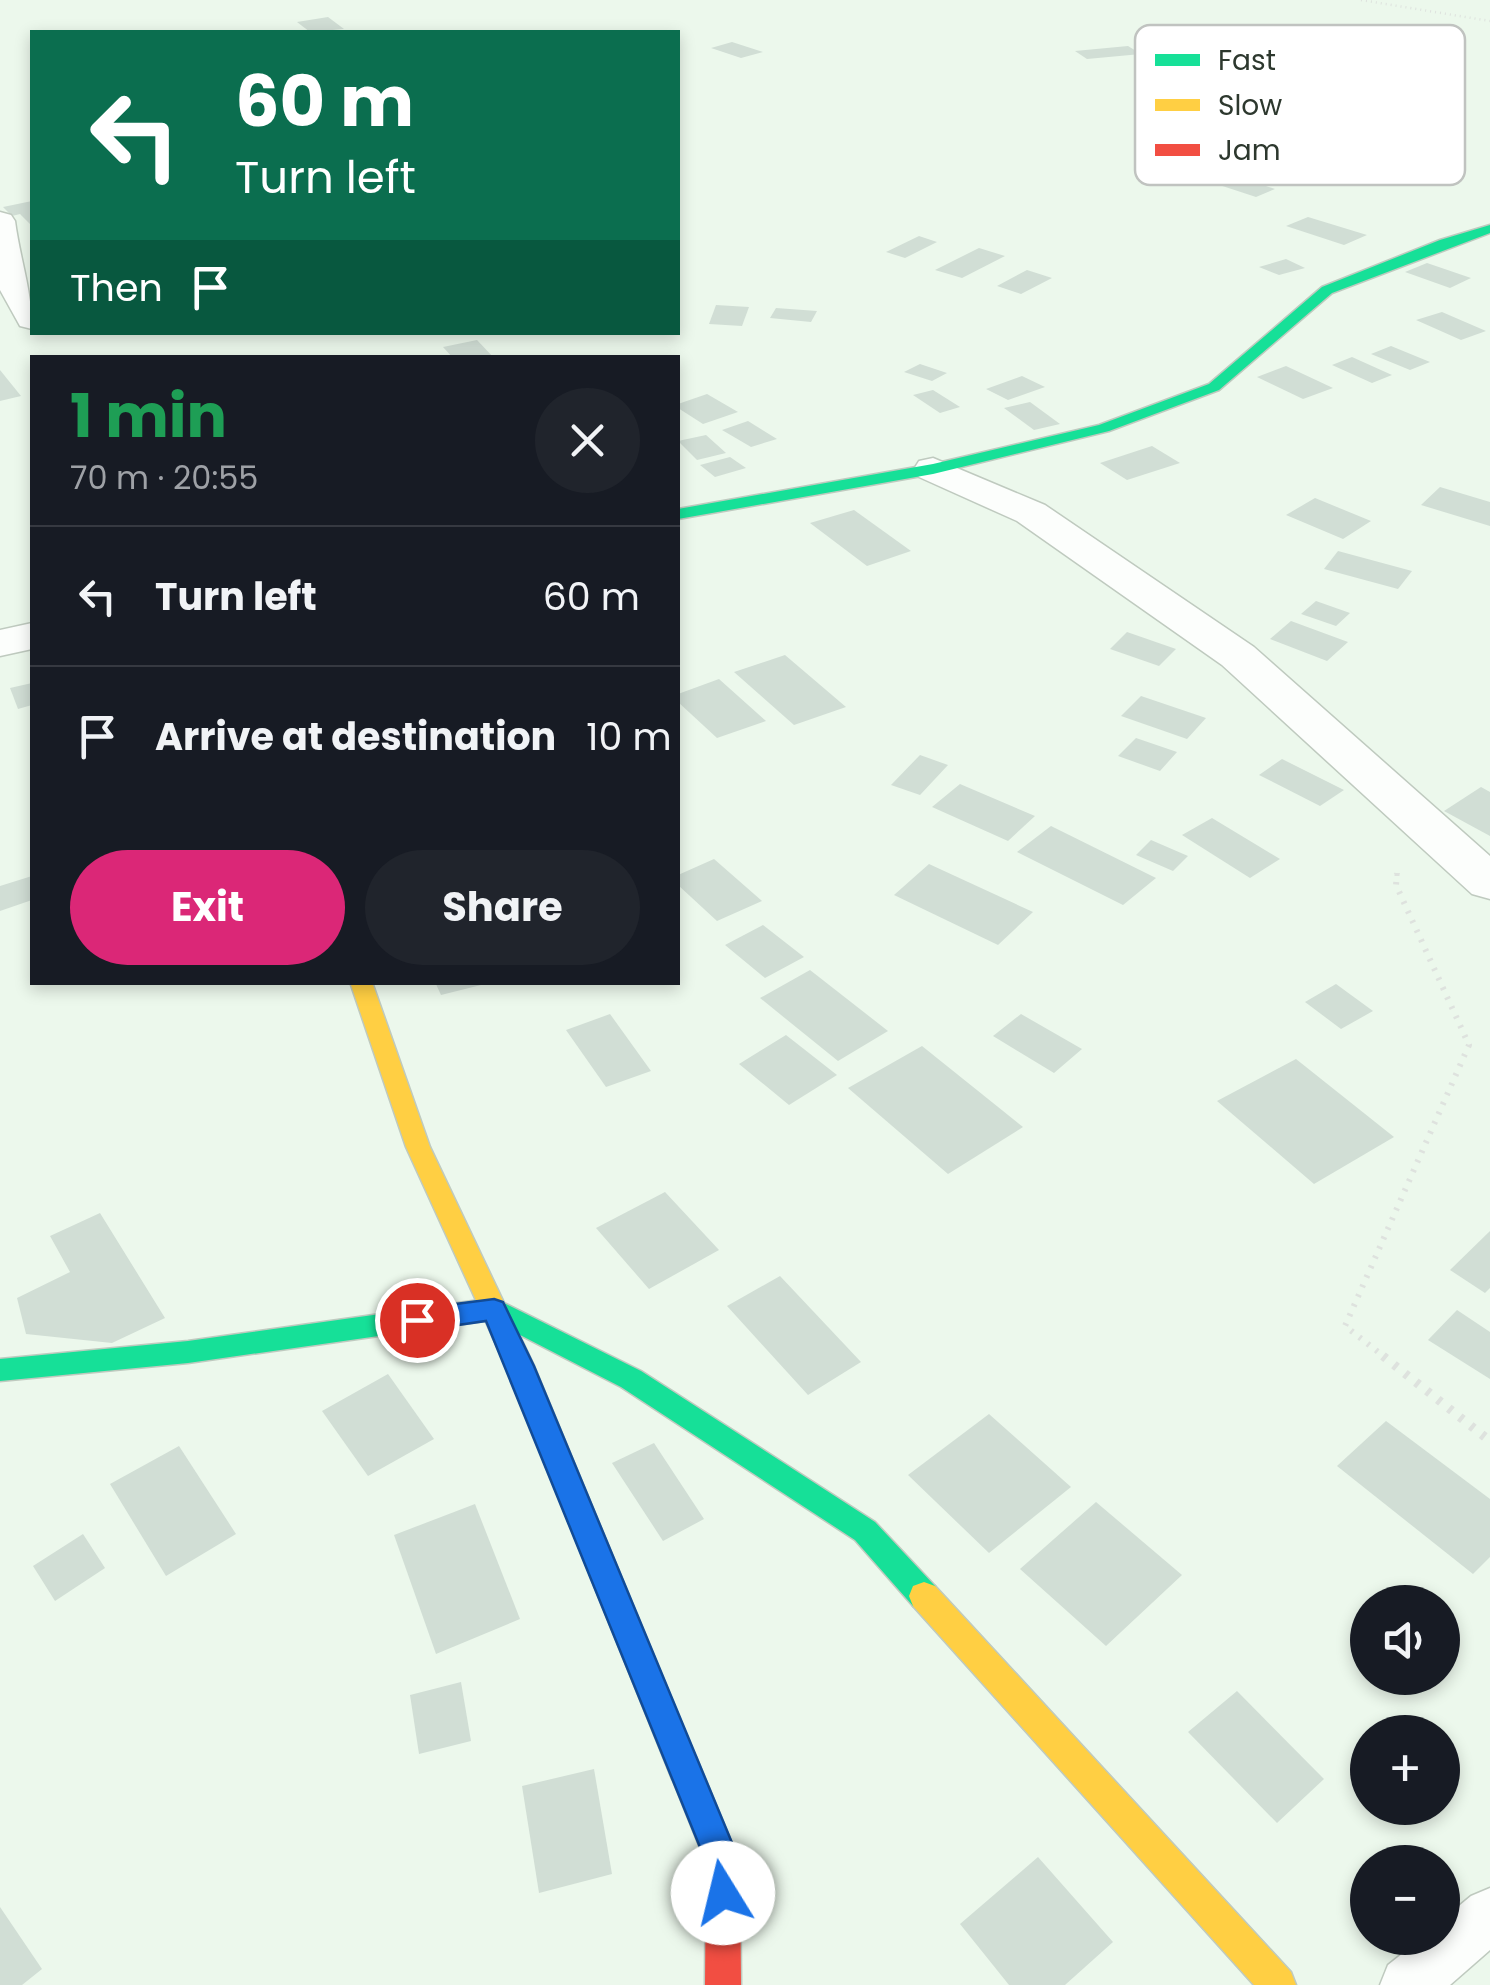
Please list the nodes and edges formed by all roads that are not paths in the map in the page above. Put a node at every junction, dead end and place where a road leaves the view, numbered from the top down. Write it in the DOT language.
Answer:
graph roads {
  1 [pos="0,221"];
  2 [pos="1490,230"];
  3 [pos="30,314"];
  4 [pos="933,468"];
  5 [pos="680,514"];
  6 [pos="30,636"];
  7 [pos="0,643"];
  8 [pos="1490,883"];
  9 [pos="361,985"];
  10 [pos="494,1309"];
  11 [pos="0,1370"];
  12 [pos="1490,1915"];
  13 [pos="723,1985"];
  14 [pos="1278,1985"];
  15 [pos="1408,1985"];
  1 -- 3 [label="street"];
  2 -- 4 [label="street"];
  4 -- 5 [label="street"];
  4 -- 8 [label="street"];
  6 -- 7 [label="street"];
  9 -- 10 [label="street"];
  10 -- 11 [label="street"];
  10 -- 13 [label="street"];
  10 -- 14 [label="street"];
  12 -- 15 [label="lane"];
}
